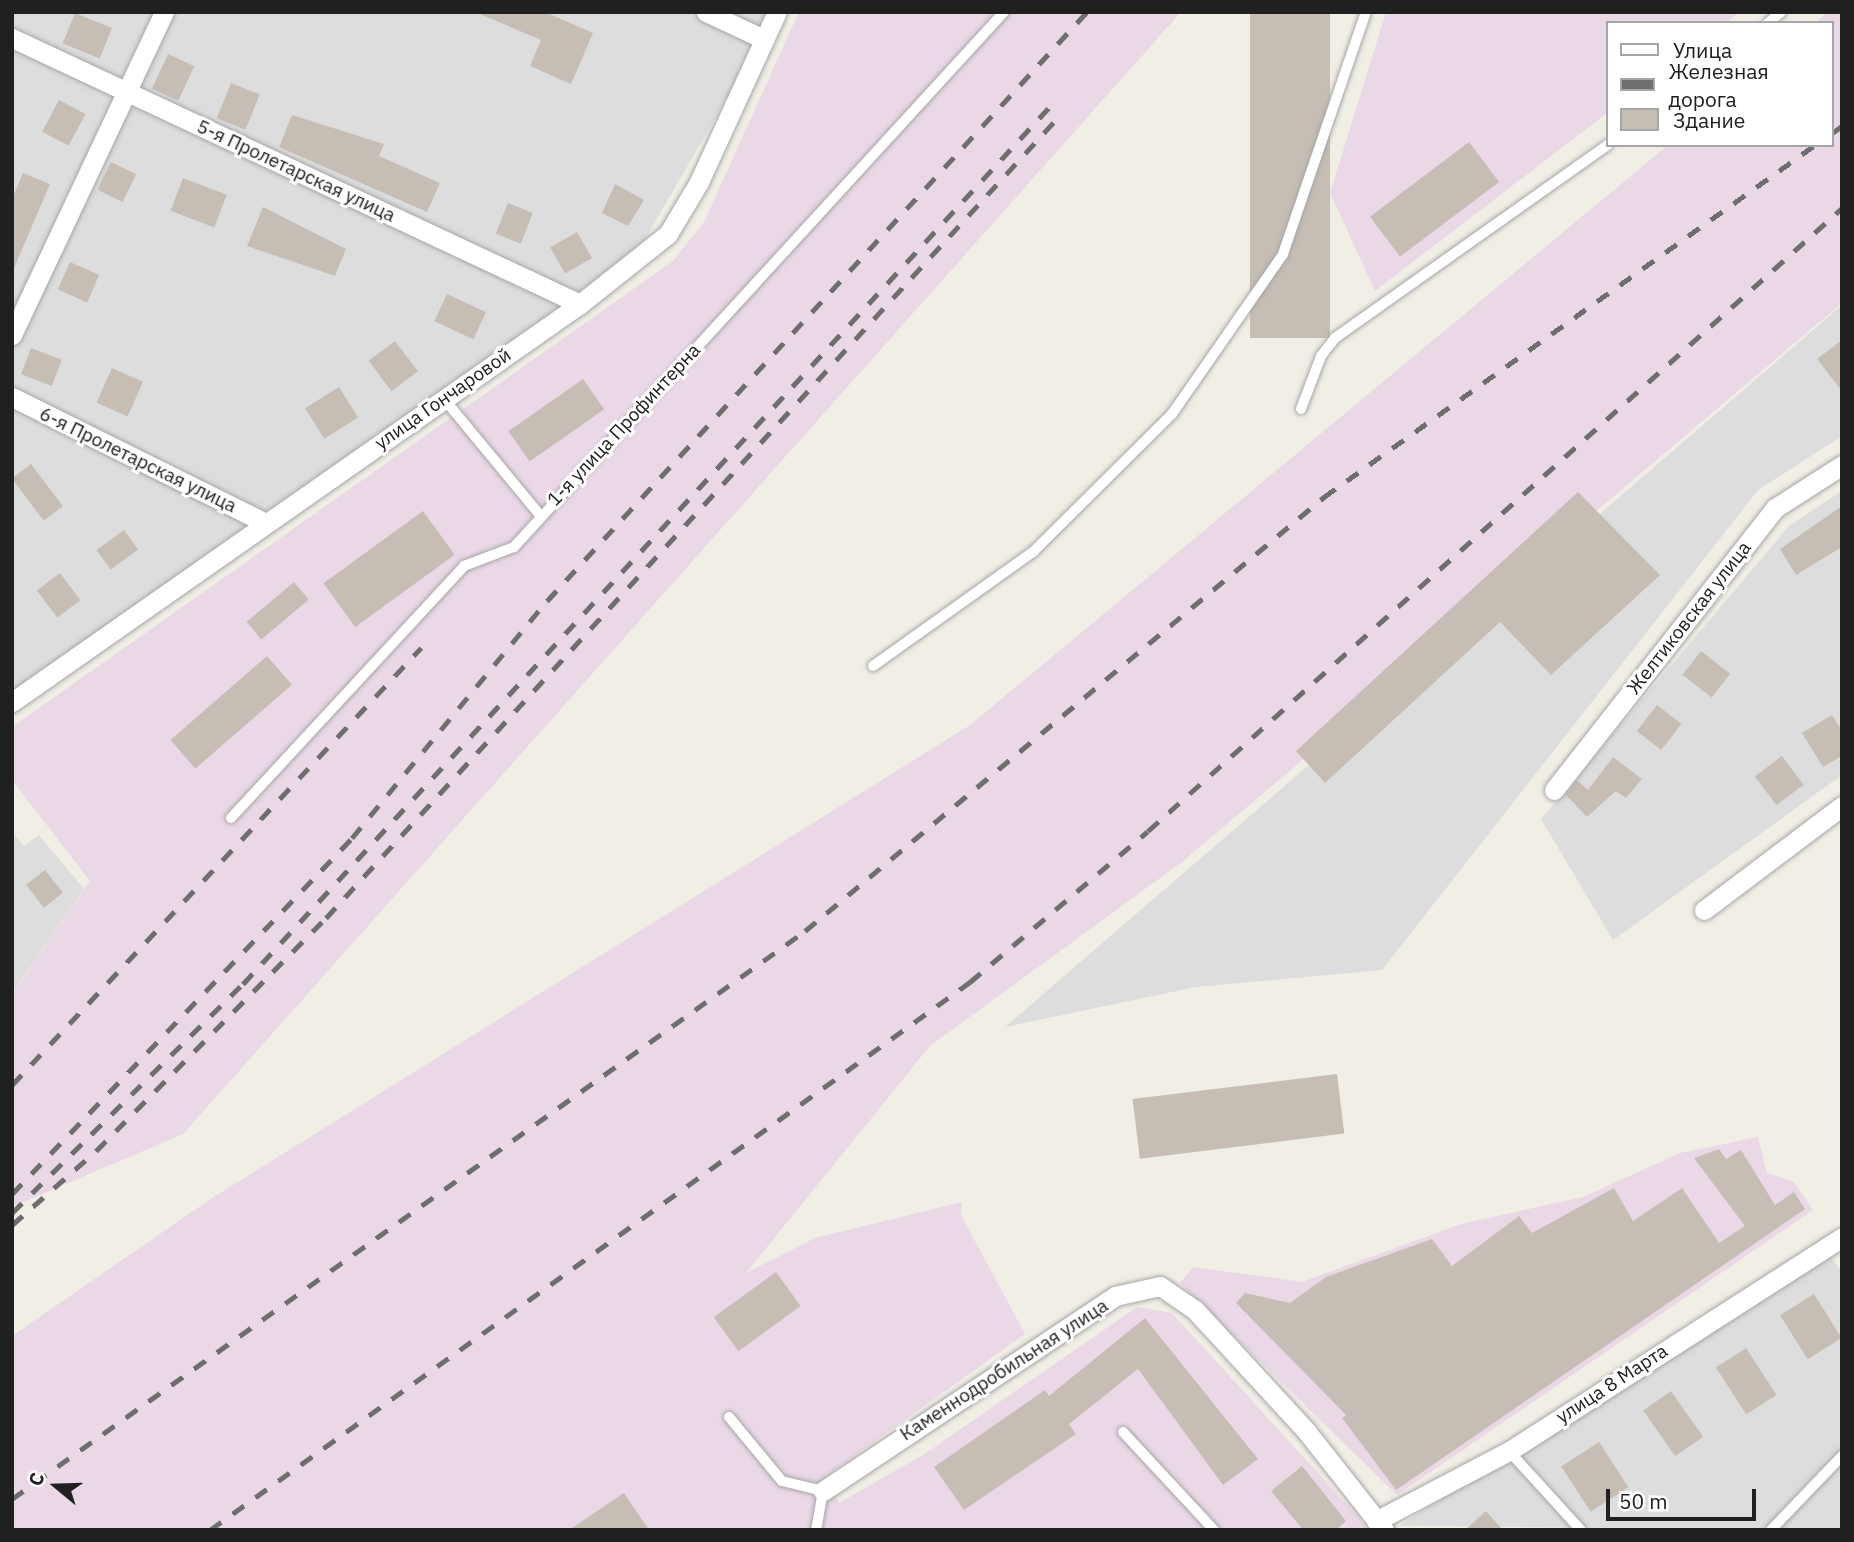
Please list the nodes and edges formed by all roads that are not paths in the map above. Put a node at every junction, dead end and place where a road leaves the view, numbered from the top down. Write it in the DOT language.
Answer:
graph roads {
  1 [pos="164,12"];
  2 [pos="706,12"];
  3 [pos="777,12"];
  4 [pos="1004,12"];
  5 [pos="1366,12"];
  6 [pos="12,38"];
  7 [pos="764,39"];
  8 [pos="127,91"];
  9 [pos="1605,147"];
  10 [pos="580,304"];
  11 [pos="12,335"];
  12 [pos="12,397"];
  13 [pos="444,399"];
  14 [pos="1301,409"];
  15 [pos="1842,465"];
  16 [pos="540,515"];
  17 [pos="264,522"];
  18 [pos="873,666"];
  19 [pos="12,702"];
  20 [pos="1554,790"];
  21 [pos="1842,806"];
  22 [pos="231,818"];
  23 [pos="1704,910"];
  24 [pos="1842,1237"];
  25 [pos="729,1417"];
  26 [pos="1123,1432"];
  27 [pos="1509,1451"];
  28 [pos="1842,1456"];
  29 [pos="823,1491"];
  30 [pos="1375,1527"];
  31 [pos="816,1530"];
  32 [pos="1214,1530"];
  33 [pos="1581,1530"];
  34 [pos="1771,1530"];
  1 -- 8 [label="street"];
  2 -- 7 [label="street"];
  3 -- 7 [label="street, улица Гончаровой"];
  4 -- 16 [label="lane, 1-я улица Профинтерна"];
  5 -- 18 [label="lane"];
  6 -- 8 [label="street, 5-я Пролетарская улица"];
  7 -- 10 [label="street, улица Гончаровой"];
  8 -- 10 [label="street, 5-я Пролетарская улица"];
  8 -- 11 [label="street"];
  9 -- 14 [label="lane"];
  10 -- 13 [label="street, улица Гончаровой"];
  12 -- 17 [label="street, 6-я Пролетарская улица"];
  13 -- 16 [label="lane"];
  13 -- 17 [label="street, улица Гончаровой"];
  15 -- 20 [label="street, Желтиковская улица"];
  16 -- 22 [label="lane, 1-я улица Профинтерна"];
  17 -- 19 [label="street, улица Гончаровой"];
  21 -- 23 [label="street"];
  24 -- 27 [label="street, улица 8 Марта"];
  25 -- 29 [label="lane"];
  26 -- 32 [label="lane"];
  27 -- 30 [label="street, улица 8 Марта"];
  27 -- 33 [label="lane"];
  28 -- 34 [label="lane"];
  29 -- 30 [label="street, Каменнодробильная улица"];
  29 -- 31 [label="lane"];
}
